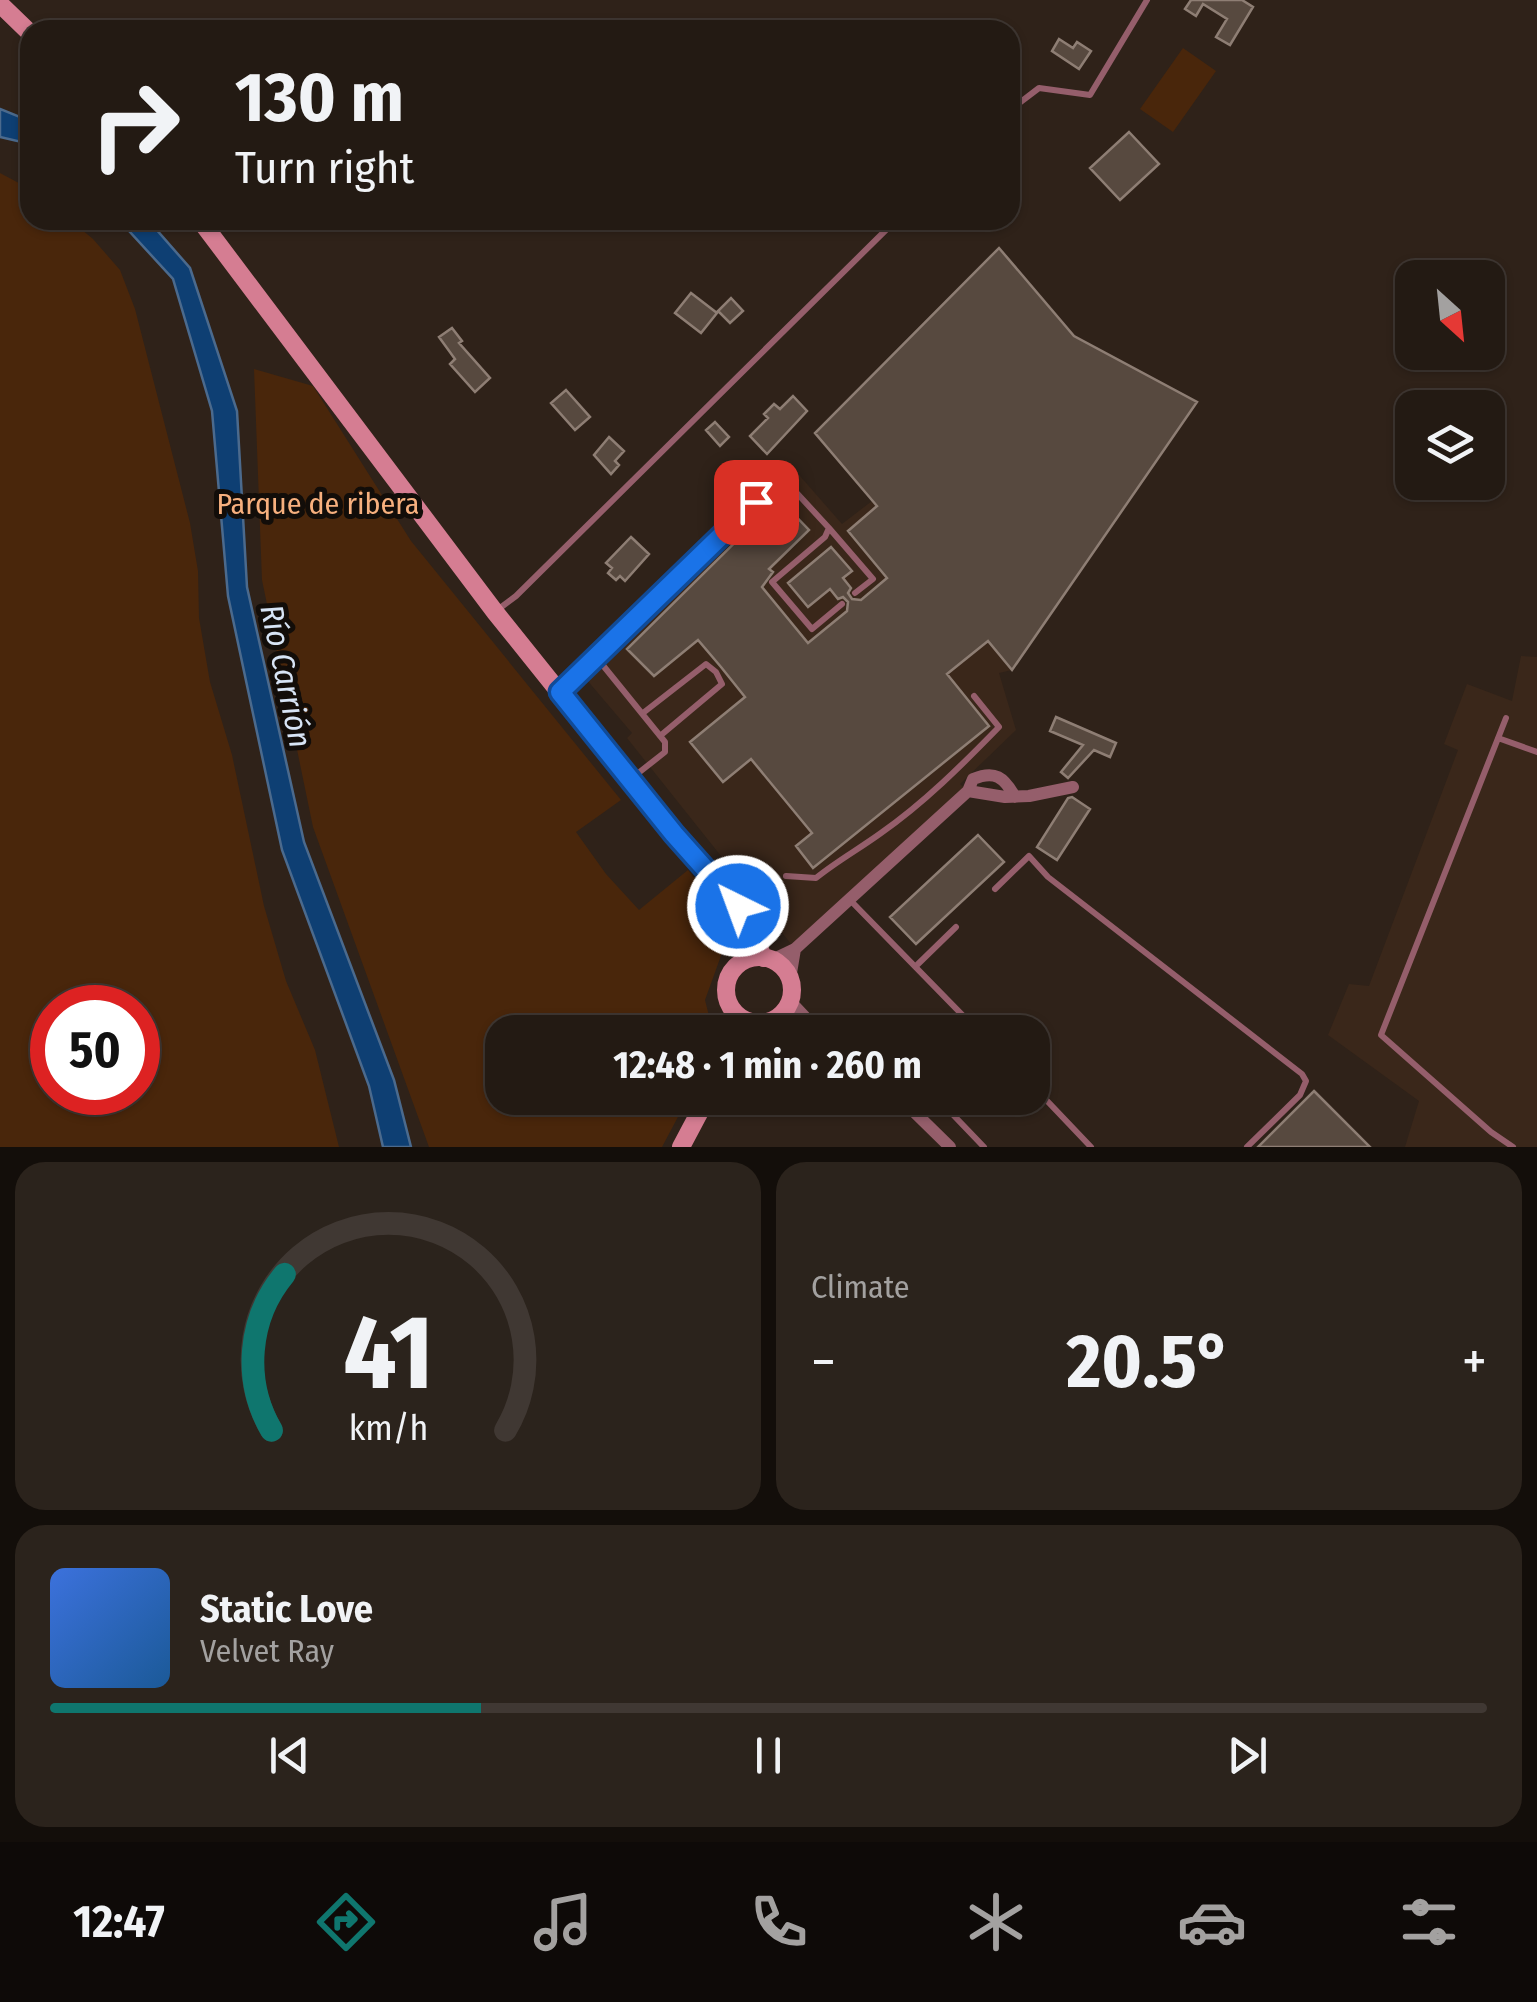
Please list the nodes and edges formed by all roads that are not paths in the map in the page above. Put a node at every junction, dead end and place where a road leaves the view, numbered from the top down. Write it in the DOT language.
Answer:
graph roads {
  1 [pos="1147,0"];
  2 [pos="0,4"];
  3 [pos="20,24"];
  4 [pos="1020,102"];
  5 [pos="208,230"];
  6 [pos="886,230"];
  7 [pos="829,528"];
  8 [pos="855,593"];
  9 [pos="842,604"];
  10 [pos="495,612"];
  11 [pos="598,658"];
  12 [pos="560,692"];
  13 [pos="974,696"];
  14 [pos="642,713"];
  15 [pos="1506,718"];
  16 [pos="660,736"];
  17 [pos="1498,738"];
  18 [pos="1537,752"];
  19 [pos="630,780"];
  20 [pos="1073,786"];
  21 [pos="786,876"];
  22 [pos="995,888"];
  23 [pos="849,899"];
  24 [pos="750,922"];
  25 [pos="956,927"];
  26 [pos="795,949"];
  27 [pos="768,959"];
  28 [pos="743,962"];
  29 [pos="916,966"];
  30 [pos="790,979"];
  31 [pos="790,1001"];
  32 [pos="735,1013"];
  33 [pos="738,1015"];
  34 [pos="780,1015"];
  35 [pos="801,1015"];
  36 [pos="963,1015"];
  37 [pos="1050,1105"];
  38 [pos="698,1115"];
  39 [pos="917,1115"];
  40 [pos="953,1115"];
  41 [pos="682,1147"];
  42 [pos="950,1147"];
  43 [pos="984,1147"];
  44 [pos="1091,1147"];
  45 [pos="1246,1147"];
  46 [pos="1513,1147"];
  1 -- 4 [label="lane"];
  2 -- 3 [label="main road"];
  5 -- 10 [label="main road"];
  6 -- 10 [label="lane"];
  7 -- 8 [label="lane"];
  7 -- 9 [label="lane"];
  7 -- 11 [label="lane"];
  10 -- 12 [label="main road"];
  11 -- 12 [label="lane"];
  11 -- 14 [label="lane"];
  12 -- 19 [label="main road"];
  13 -- 21 [label="lane"];
  14 -- 16 [label="lane"];
  14 -- 16 [label="lane"];
  15 -- 17 [label="lane"];
  16 -- 19 [label="lane"];
  17 -- 18 [label="lane"];
  17 -- 46 [label="lane"];
  19 -- 24 [label="main road"];
  20 -- 23 [label="street"];
  22 -- 45 [label="lane"];
  23 -- 26 [label="street"];
  23 -- 29 [label="lane"];
  24 -- 27 [label="main road"];
  24 -- 28 [label="main road"];
  25 -- 29 [label="lane"];
  26 -- 27 [label="street"];
  26 -- 30 [label="street"];
  27 -- 28 [label="main road"];
  27 -- 30 [label="main road"];
  28 -- 32 [label="main road"];
  29 -- 36 [label="lane"];
  30 -- 31 [label="main road"];
  31 -- 34 [label="main road"];
  31 -- 35 [label="street"];
  32 -- 33 [label="main road"];
  37 -- 44 [label="lane"];
  38 -- 41 [label="main road"];
  39 -- 42 [label="street"];
  40 -- 43 [label="lane"];
}
